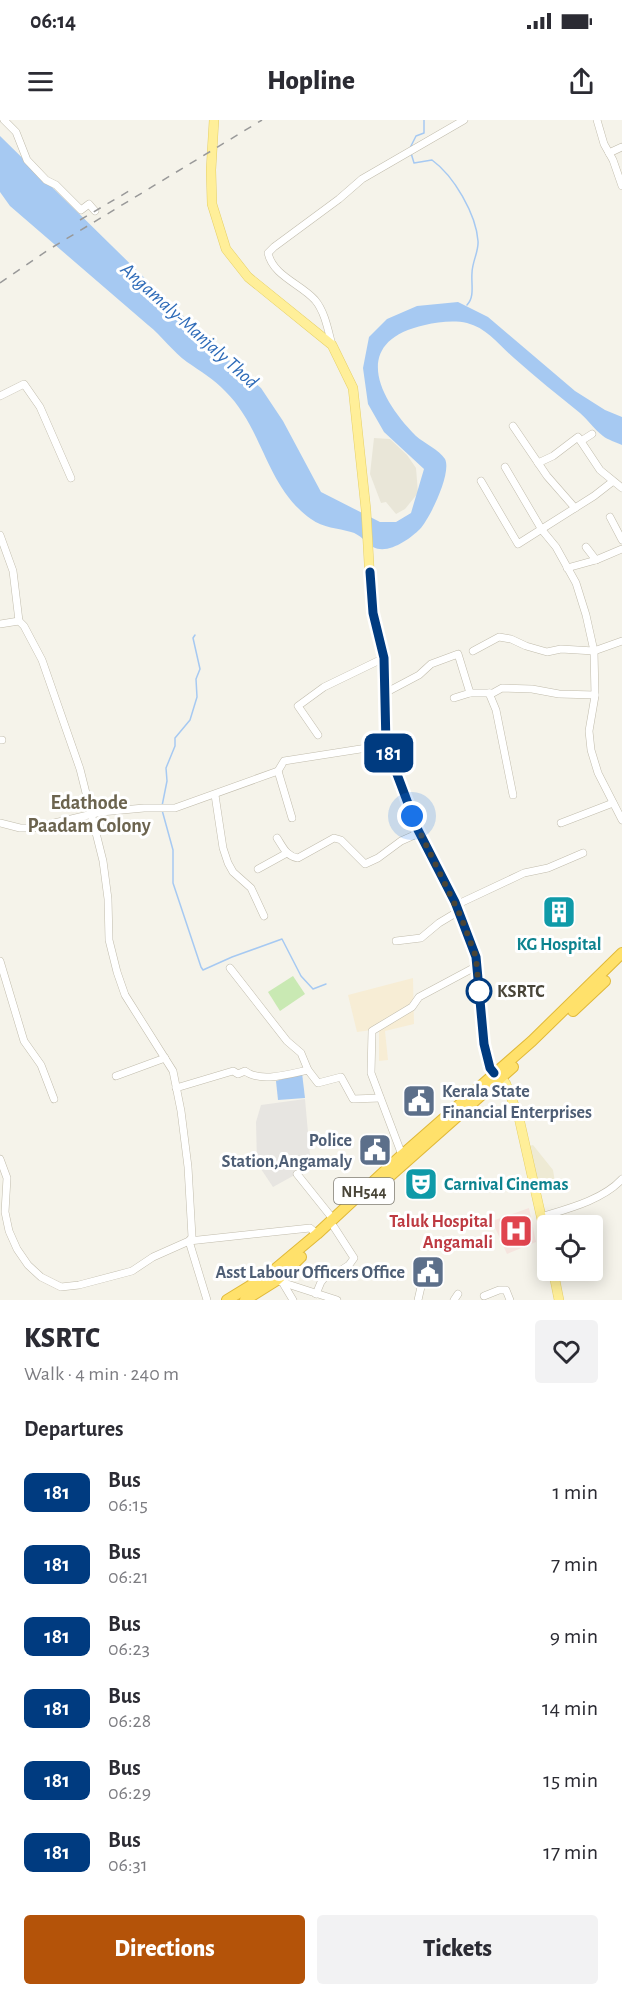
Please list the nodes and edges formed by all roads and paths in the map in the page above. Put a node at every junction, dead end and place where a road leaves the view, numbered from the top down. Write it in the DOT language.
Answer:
graph roads {
  1 [pos="4,120"];
  2 [pos="214,120"];
  3 [pos="464,120"];
  4 [pos="597,120"];
  5 [pos="622,147"];
  6 [pos="609,153"];
  7 [pos="622,186"];
  8 [pos="95,211"];
  9 [pos="332,345"];
  10 [pos="0,396"];
  11 [pos="513,426"];
  12 [pos="592,434"];
  13 [pos="581,441"];
  14 [pos="538,463"];
  15 [pos="505,467"];
  16 [pos="71,478"];
  17 [pos="482,481"];
  18 [pos="612,482"];
  19 [pos="622,488"];
  20 [pos="575,508"];
  21 [pos="609,517"];
  22 [pos="542,530"];
  23 [pos="0,535"];
  24 [pos="622,540"];
  25 [pos="586,547"];
  26 [pos="622,549"];
  27 [pos="596,560"];
  28 [pos="567,568"];
  29 [pos="19,621"];
  30 [pos="0,624"];
  31 [pos="622,640"];
  32 [pos="473,651"];
  33 [pos="594,651"];
  34 [pos="384,658"];
  35 [pos="385,693"];
  36 [pos="470,693"];
  37 [pos="489,693"];
  38 [pos="595,695"];
  39 [pos="454,698"];
  40 [pos="318,735"];
  41 [pos="386,745"];
  42 [pos="278,771"];
  43 [pos="215,795"];
  44 [pos="513,795"];
  45 [pos="613,803"];
  46 [pos="91,815"];
  47 [pos="291,818"];
  48 [pos="622,820"];
  49 [pos="0,823"];
  50 [pos="561,823"];
  51 [pos="419,833"];
  52 [pos="276,838"];
  53 [pos="286,853"];
  54 [pos="583,853"];
  55 [pos="258,869"];
  56 [pos="457,908"];
  57 [pos="264,916"];
  58 [pos="396,941"];
  59 [pos="622,953"];
  60 [pos="0,961"];
  61 [pos="622,964"];
  62 [pos="477,966"];
  63 [pos="230,968"];
  64 [pos="165,1058"];
  65 [pos="308,1070"];
  66 [pos="497,1075"];
  67 [pos="116,1076"];
  68 [pos="176,1088"];
  69 [pos="380,1098"];
  70 [pos="54,1099"];
  71 [pos="402,1155"];
  72 [pos="0,1159"];
  73 [pos="297,1174"];
  74 [pos="622,1179"];
  75 [pos="541,1215"];
  76 [pos="546,1215"];
  77 [pos="334,1223"];
  78 [pos="317,1234"];
  79 [pos="189,1241"];
  80 [pos="555,1281"];
  81 [pos="279,1283"];
  82 [pos="421,1287"];
  83 [pos="316,1294"];
  84 [pos="484,1296"];
  85 [pos="249,1299"];
  86 [pos="207,1300"];
  87 [pos="227,1300"];
  88 [pos="293,1300"];
  89 [pos="337,1300"];
  90 [pos="418,1300"];
  91 [pos="510,1300"];
  92 [pos="559,1300"];
  1 -- 8 [label="street"];
  2 -- 9 [label="main road"];
  3 -- 9 [label="street"];
  4 -- 6 [label="street"];
  5 -- 6 [label="street"];
  6 -- 7 [label="street"];
  9 -- 34 [label="main road"];
  10 -- 16 [label="street"];
  11 -- 14 [label="street"];
  12 -- 13 [label="street"];
  13 -- 14 [label="street"];
  13 -- 18 [label="street"];
  14 -- 20 [label="street"];
  15 -- 22 [label="street"];
  17 -- 22 [label="street"];
  18 -- 19 [label="street"];
  18 -- 20 [label="street"];
  20 -- 22 [label="street"];
  21 -- 24 [label="street"];
  22 -- 28 [label="street"];
  23 -- 29 [label="street"];
  25 -- 27 [label="street"];
  26 -- 27 [label="street"];
  27 -- 28 [label="street"];
  28 -- 33 [label="street"];
  29 -- 30 [label="street"];
  29 -- 46 [label="street"];
  31 -- 33 [label="street"];
  32 -- 33 [label="street"];
  33 -- 38 [label="street"];
  34 -- 35 [label="main road"];
  34 -- 40 [label="street"];
  35 -- 36 [label="street"];
  35 -- 41 [label="main road"];
  36 -- 37 [label="street"];
  36 -- 39 [label="street"];
  37 -- 38 [label="street"];
  37 -- 44 [label="street"];
  38 -- 45 [label="street"];
  41 -- 42 [label="street"];
  41 -- 51 [label="main road"];
  42 -- 43 [label="street"];
  42 -- 47 [label="street"];
  43 -- 46 [label="street"];
  43 -- 57 [label="street"];
  45 -- 48 [label="street"];
  45 -- 50 [label="street"];
  46 -- 49 [label="street"];
  46 -- 64 [label="street"];
  51 -- 53 [label="street"];
  51 -- 56 [label="main road"];
  52 -- 53 [label="street"];
  53 -- 55 [label="street"];
  54 -- 56 [label="street"];
  56 -- 58 [label="street"];
  56 -- 62 [label="main road"];
  59 -- 66 [label="highway, NH544"];
  60 -- 70 [label="street"];
  61 -- 66 [label="highway, NH544"];
  62 -- 66 [label="main road"];
  62 -- 69 [label="street"];
  63 -- 65 [label="street"];
  64 -- 67 [label="street"];
  64 -- 68 [label="street"];
  65 -- 68 [label="street"];
  65 -- 69 [label="street"];
  66 -- 71 [label="highway, NH544"];
  66 -- 75 [label="main road"];
  66 -- 77 [label="highway, NH544"];
  68 -- 79 [label="street"];
  69 -- 71 [label="street"];
  71 -- 77 [label="highway, NH544"];
  72 -- 79 [label="street"];
  73 -- 77 [label="street"];
  74 -- 76 [label="street"];
  77 -- 78 [label="highway, NH544"];
  77 -- 81 [label="highway, NH544"];
  77 -- 83 [label="street"];
  78 -- 79 [label="street"];
  78 -- 87 [label="highway, NH544"];
  79 -- 86 [label="street"];
  80 -- 92 [label="main road"];
  81 -- 83 [label="street"];
  81 -- 85 [label="highway, NH544"];
  81 -- 88 [label="street"];
  82 -- 90 [label="street"];
  83 -- 89 [label="street"];
  84 -- 91 [label="street"];
}
